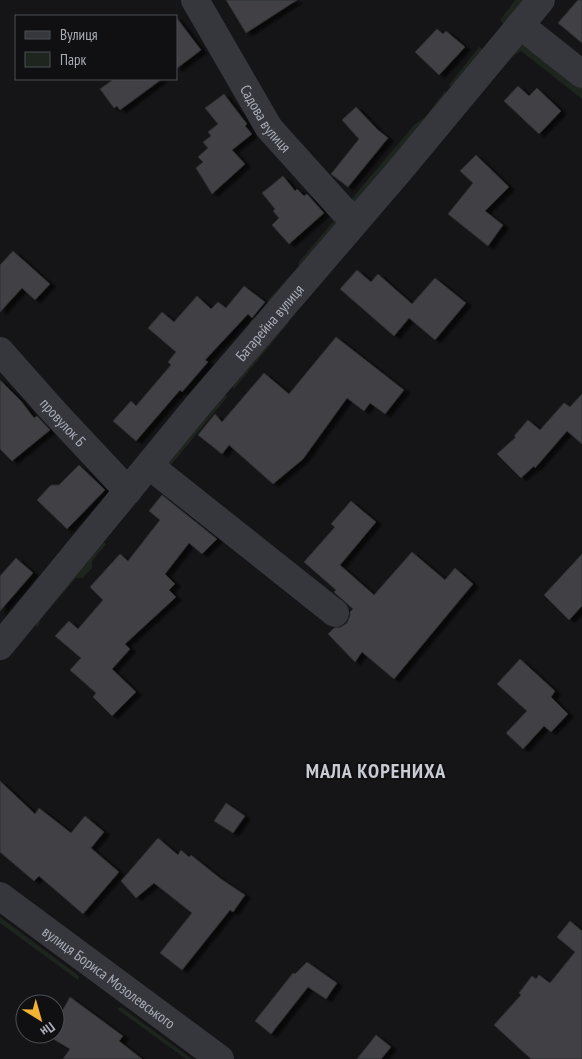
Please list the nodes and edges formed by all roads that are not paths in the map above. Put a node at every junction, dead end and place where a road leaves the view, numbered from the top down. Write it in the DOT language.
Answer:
graph roads {
  1 [pos="195,0"];
  2 [pos="541,0"];
  3 [pos="520,25"];
  4 [pos="582,74"];
  5 [pos="355,220"];
  6 [pos="0,351"];
  7 [pos="150,466"];
  8 [pos="128,491"];
  9 [pos="335,613"];
  10 [pos="0,646"];
  11 [pos="0,896"];
  12 [pos="220,1059"];
  1 -- 5 [label="street, Садова вулиця"];
  2 -- 3 [label="street, Батарейна вулиця"];
  3 -- 4 [label="street"];
  3 -- 5 [label="street, Батарейна вулиця"];
  5 -- 7 [label="street, Батарейна вулиця"];
  6 -- 8 [label="street, провулок Б"];
  7 -- 8 [label="street, Батарейна вулиця"];
  7 -- 9 [label="street"];
  8 -- 10 [label="street, Батарейна вулиця"];
  11 -- 12 [label="street, вулиця Бориса Мозолевського"];
}
